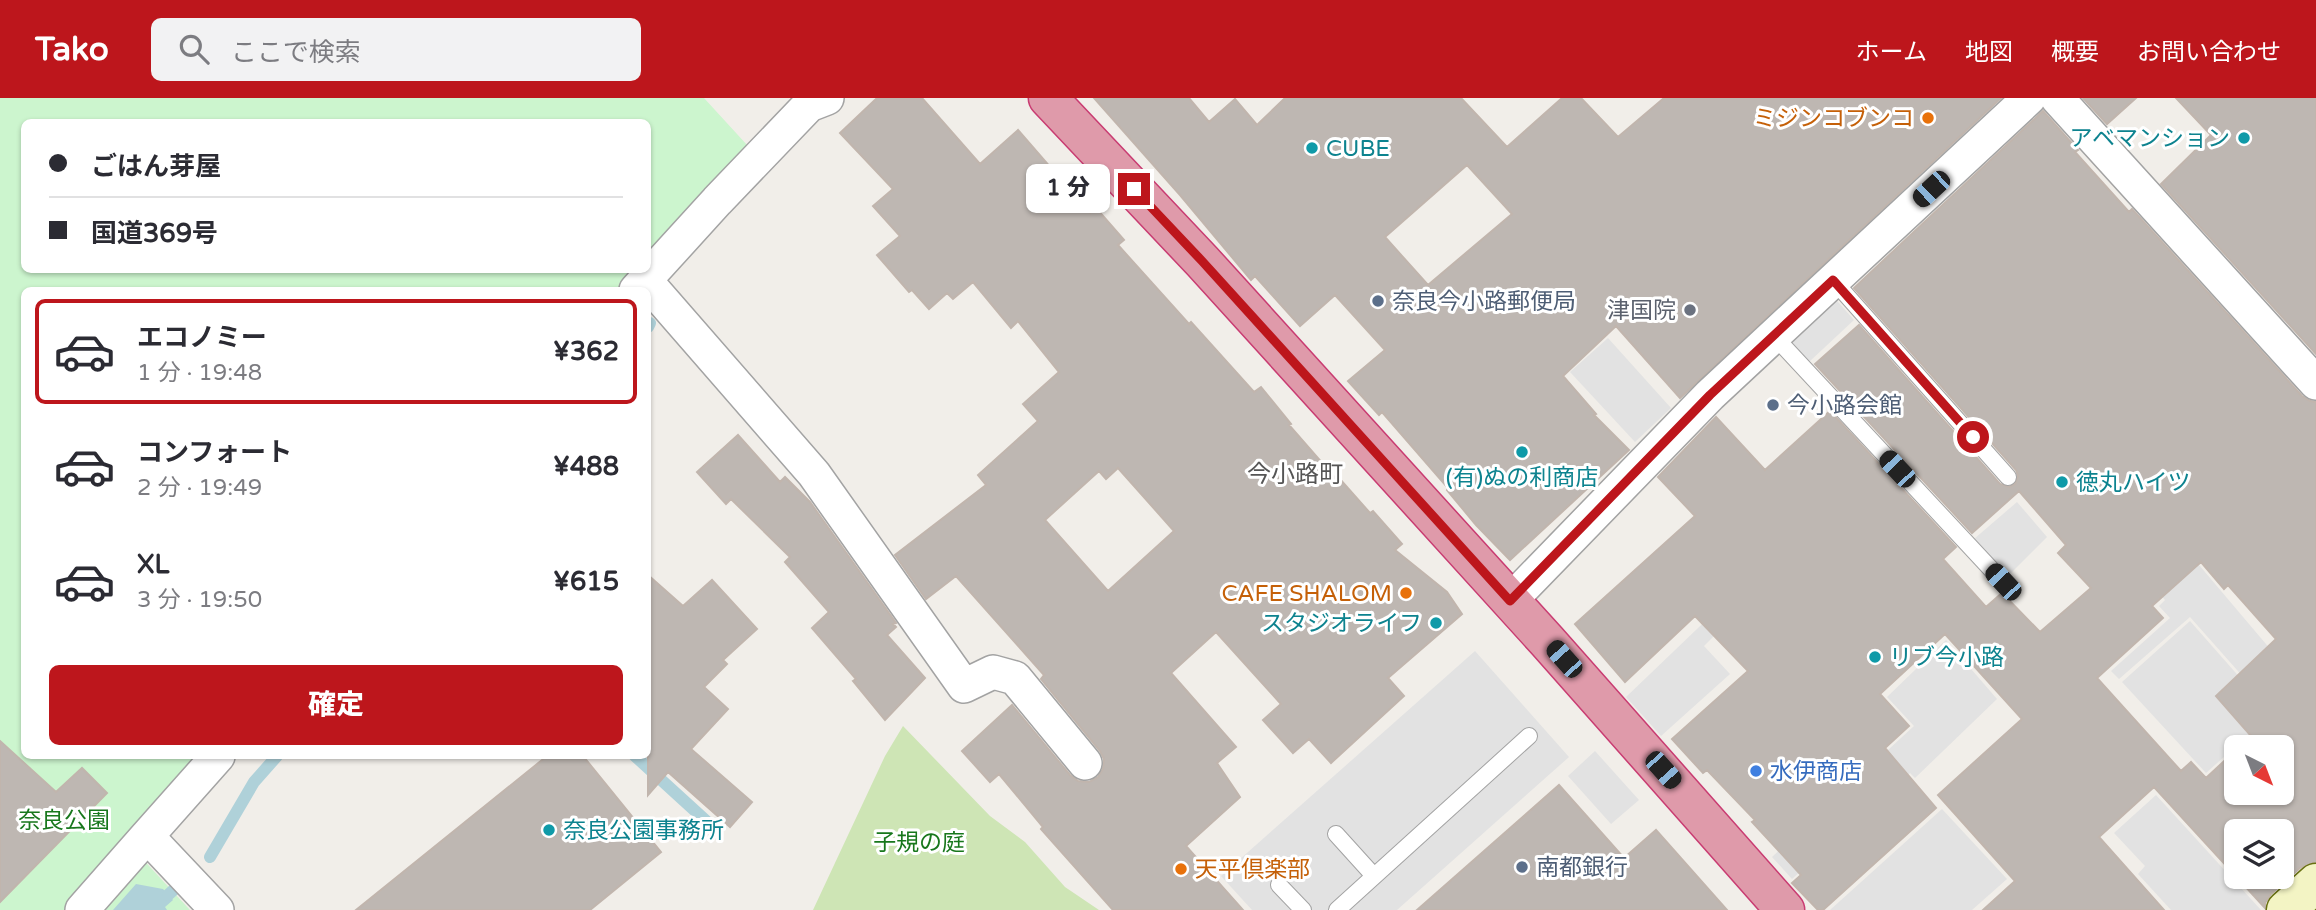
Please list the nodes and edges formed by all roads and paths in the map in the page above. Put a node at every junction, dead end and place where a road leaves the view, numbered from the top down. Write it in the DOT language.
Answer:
graph roads {
  1 [pos="827,98"];
  2 [pos="1048,98"];
  3 [pos="2028,98"];
  4 [pos="2057,98"];
  5 [pos="1833,280"];
  6 [pos="641,285"];
  7 [pos="651,296"];
  8 [pos="1774,336"];
  9 [pos="2316,383"];
  10 [pos="2008,477"];
  11 [pos="2003,582"];
  12 [pos="1510,601"];
  13 [pos="1530,736"];
  14 [pos="215,759"];
  15 [pos="1085,763"];
  16 [pos="1336,834"];
  17 [pos="147,836"];
  18 [pos="1374,876"];
  19 [pos="2316,883"];
  20 [pos="1279,885"];
  21 [pos="82,910"];
  22 [pos="217,910"];
  23 [pos="1303,910"];
  24 [pos="1337,910"];
  25 [pos="1785,910"];
  26 [pos="2286,910"];
  1 -- 6 [label="street"];
  2 -- 12 [label="highway"];
  3 -- 5 [label="street"];
  4 -- 9 [label="street"];
  5 -- 8 [label="street"];
  5 -- 10 [label="lane"];
  7 -- 15 [label="street"];
  8 -- 11 [label="lane"];
  8 -- 12 [label="street"];
  12 -- 25 [label="highway"];
  13 -- 18 [label="lane"];
  14 -- 17 [label="street"];
  16 -- 18 [label="lane"];
  17 -- 21 [label="street"];
  17 -- 22 [label="street"];
  18 -- 24 [label="lane"];
  19 -- 26 [label="main road"];
  20 -- 23 [label="lane"];
}
